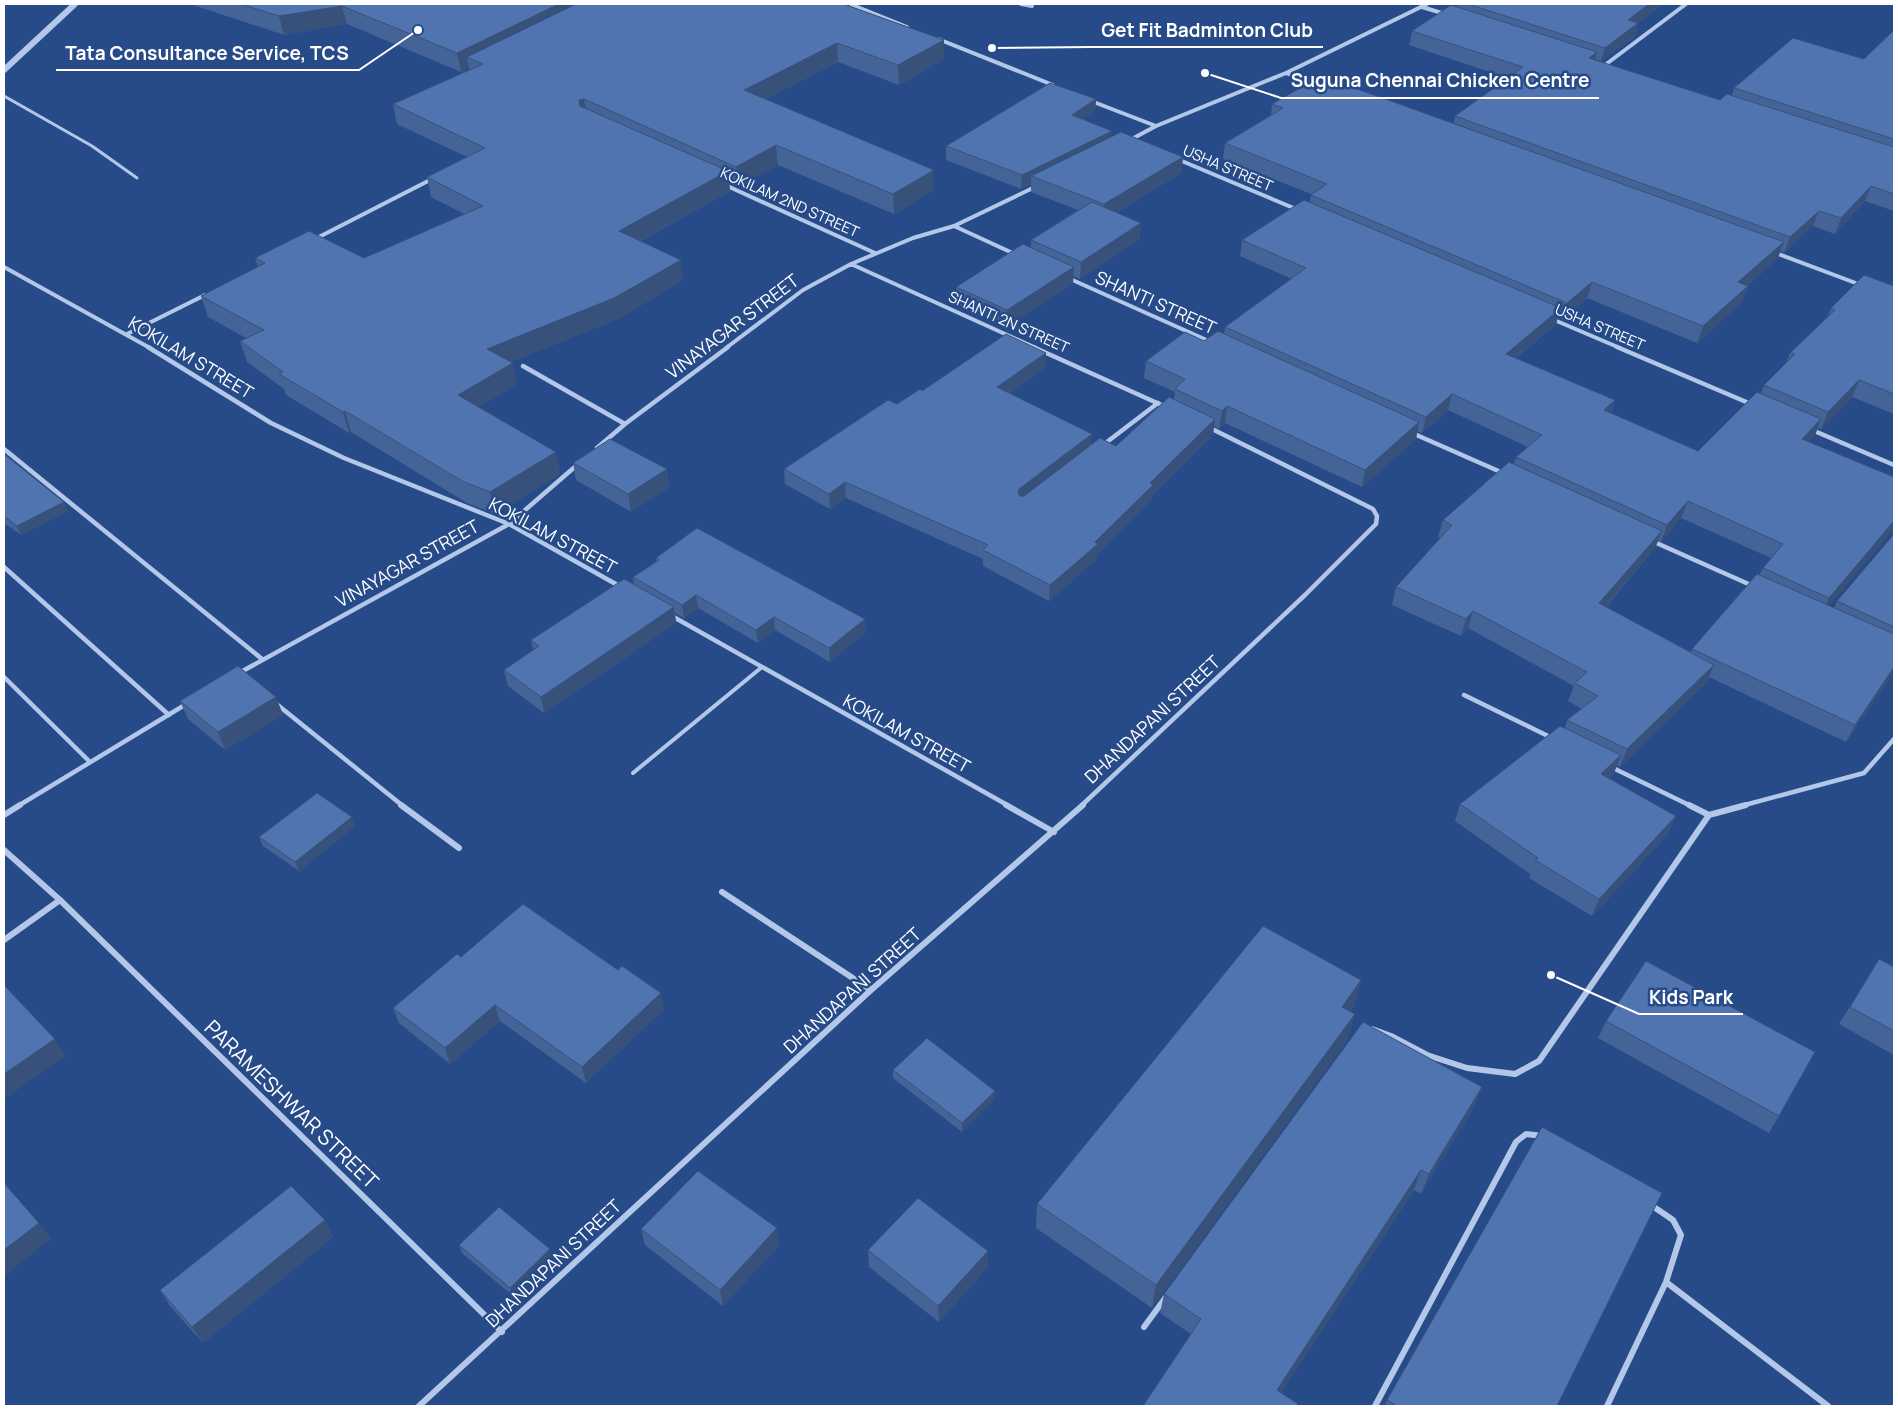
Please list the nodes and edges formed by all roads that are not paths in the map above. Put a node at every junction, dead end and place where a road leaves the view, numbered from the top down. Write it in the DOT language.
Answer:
graph roads {
  1 [pos="75,4"];
  2 [pos="850,4"];
  3 [pos="1022,4"];
  4 [pos="1427,4"];
  5 [pos="1686,4"];
  6 [pos="1032,6"];
  7 [pos="1422,7"];
  8 [pos="1450,16"];
  9 [pos="915,30"];
  10 [pos="933,37"];
  11 [pos="1596,62"];
  12 [pos="1605,65"];
  13 [pos="1614,68"];
  14 [pos="4,70"];
  15 [pos="1286,73"];
  16 [pos="1054,86"];
  17 [pos="1323,87"];
  18 [pos="4,96"];
  19 [pos="1082,97"];
  20 [pos="1156,126"];
  21 [pos="1132,139"];
  22 [pos="1141,143"];
  23 [pos="1123,144"];
  24 [pos="1169,155"];
  25 [pos="138,178"];
  26 [pos="435,178"];
  27 [pos="1043,183"];
  28 [pos="721,184"];
  29 [pos="1297,210"];
  30 [pos="954,226"];
  31 [pos="312,240"];
  32 [pos="1763,249"];
  33 [pos="875,253"];
  34 [pos="1027,259"];
  35 [pos="851,264"];
  36 [pos="4,267"];
  37 [pos="1063,276"];
  38 [pos="1866,287"];
  39 [pos="207,294"];
  40 [pos="1545,316"];
  41 [pos="128,334"];
  42 [pos="1218,345"];
  43 [pos="523,366"];
  44 [pos="1158,403"];
  45 [pos="1756,406"];
  46 [pos="1175,411"];
  47 [pos="625,424"];
  48 [pos="1201,424"];
  49 [pos="1802,426"];
  50 [pos="1410,432"];
  51 [pos="4,449"];
  52 [pos="1097,450"];
  53 [pos="589,455"];
  54 [pos="582,462"];
  55 [pos="1894,465"];
  56 [pos="1510,477"];
  57 [pos="509,524"];
  58 [pos="1646,538"];
  59 [pos="4,567"];
  60 [pos="1756,588"];
  61 [pos="627,591"];
  62 [pos="661,610"];
  63 [pos="262,659"];
  64 [pos="762,667"];
  65 [pos="239,673"];
  66 [pos="4,677"];
  67 [pos="232,678"];
  68 [pos="247,679"];
  69 [pos="1464,695"];
  70 [pos="270,698"];
  71 [pos="192,701"];
  72 [pos="169,715"];
  73 [pos="1894,739"];
  74 [pos="1560,742"];
  75 [pos="90,762"];
  76 [pos="1604,764"];
  77 [pos="633,773"];
  78 [pos="4,815"];
  79 [pos="1709,815"];
  80 [pos="1054,832"];
  81 [pos="460,848"];
  82 [pos="4,850"];
  83 [pos="722,892"];
  84 [pos="60,900"];
  85 [pos="4,940"];
  86 [pos="871,990"];
  87 [pos="1365,1031"];
  88 [pos="1548,1139"];
  89 [pos="1642,1199"];
  90 [pos="1666,1282"];
  91 [pos="1173,1288"];
  92 [pos="1144,1327"];
  93 [pos="502,1332"];
  94 [pos="419,1406"];
  95 [pos="1375,1406"];
  96 [pos="1607,1406"];
  97 [pos="1828,1406"];
  1 -- 14 [label="street"];
  2 -- 9 [label="street"];
  3 -- 6 [label="street"];
  4 -- 7 [label="street"];
  5 -- 12 [label="street"];
  7 -- 8 [label="street"];
  7 -- 15 [label="street"];
  10 -- 16 [label="street"];
  11 -- 12 [label="street"];
  12 -- 13 [label="street"];
  15 -- 17 [label="street"];
  15 -- 20 [label="street"];
  18 -- 25 [label="street"];
  19 -- 20 [label="street"];
  20 -- 21 [label="street"];
  21 -- 22 [label="street"];
  21 -- 23 [label="street"];
  24 -- 29 [label="street, USHA STREET"];
  26 -- 31 [label="street"];
  27 -- 30 [label="street, VINAYAGAR STREET"];
  28 -- 33 [label="street, KOKILAM 2ND STREET"];
  30 -- 33 [label="street, VINAYAGAR STREET"];
  30 -- 34 [label="street"];
  32 -- 38 [label="street"];
  33 -- 35 [label="street, VINAYAGAR STREET"];
  35 -- 44 [label="street, SHANTI 2N STREET"];
  35 -- 47 [label="street, VINAYAGAR STREET"];
  36 -- 41 [label="street, KOKILAM STREET"];
  37 -- 42 [label="street, SHANTI STREET"];
  39 -- 41 [label="street"];
  40 -- 45 [label="street, USHA STREET"];
  41 -- 57 [label="street, KOKILAM STREET"];
  43 -- 47 [label="street"];
  44 -- 46 [label="street, SHANTI 2N STREET"];
  44 -- 52 [label="street"];
  47 -- 53 [label="street, VINAYAGAR STREET"];
  48 -- 80 [label="street, DHANDAPANI STREET"];
  49 -- 55 [label="street"];
  50 -- 56 [label="street"];
  51 -- 63 [label="street"];
  54 -- 57 [label="street, VINAYAGAR STREET"];
  57 -- 61 [label="street, KOKILAM STREET"];
  57 -- 63 [label="street, VINAYAGAR STREET"];
  58 -- 60 [label="street"];
  59 -- 72 [label="street"];
  62 -- 64 [label="street, KOKILAM STREET"];
  63 -- 65 [label="street, VINAYAGAR STREET"];
  64 -- 77 [label="lane"];
  64 -- 80 [label="street, KOKILAM STREET"];
  65 -- 67 [label="street, VINAYAGAR STREET"];
  65 -- 68 [label="street"];
  66 -- 75 [label="street"];
  69 -- 74 [label="street"];
  70 -- 81 [label="street"];
  71 -- 72 [label="street"];
  72 -- 75 [label="street"];
  73 -- 79 [label="street"];
  75 -- 78 [label="street"];
  76 -- 79 [label="street"];
  79 -- 87 [label="street"];
  80 -- 86 [label="street, DHANDAPANI STREET"];
  82 -- 84 [label="street"];
  83 -- 86 [label="street"];
  84 -- 85 [label="street"];
  84 -- 93 [label="street, PARAMESHWAR STREET"];
  86 -- 93 [label="street, DHANDAPANI STREET"];
  88 -- 95 [label="street"];
  89 -- 90 [label="street"];
  90 -- 96 [label="street"];
  90 -- 97 [label="street"];
  91 -- 92 [label="street"];
  93 -- 94 [label="street, DHANDAPANI STREET"];
}
